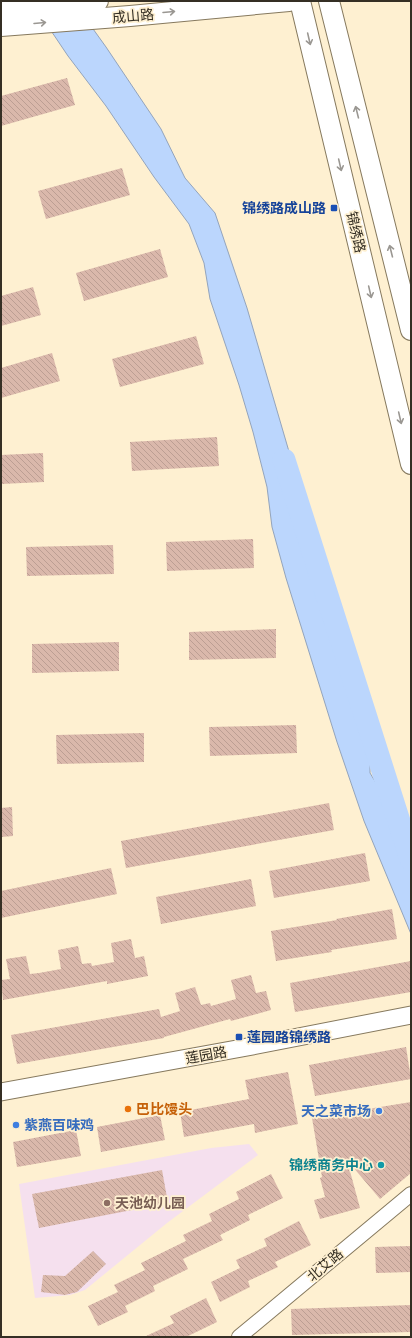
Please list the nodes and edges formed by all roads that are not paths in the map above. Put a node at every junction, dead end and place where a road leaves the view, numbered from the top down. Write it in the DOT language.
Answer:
graph roads {
  1 [pos="98,1"];
  2 [pos="290,1"];
  3 [pos="300,1"];
  4 [pos="329,1"];
  5 [pos="1,8"];
  6 [pos="1,26"];
  7 [pos="411,330"];
  8 [pos="411,464"];
  9 [pos="411,1015"];
  10 [pos="1,1092"];
  11 [pos="411,1194"];
  12 [pos="239,1337"];
  1 -- 5 [label="main road, 成山路"];
  6 -- 2 [label="main road, 成山路, one-way"];
  3 -- 8 [label="main road, 锦绣路, one-way"];
  7 -- 4 [label="main road, one-way"];
  9 -- 10 [label="street, 莲园路"];
  11 -- 12 [label="street, 北艾路"];
}
